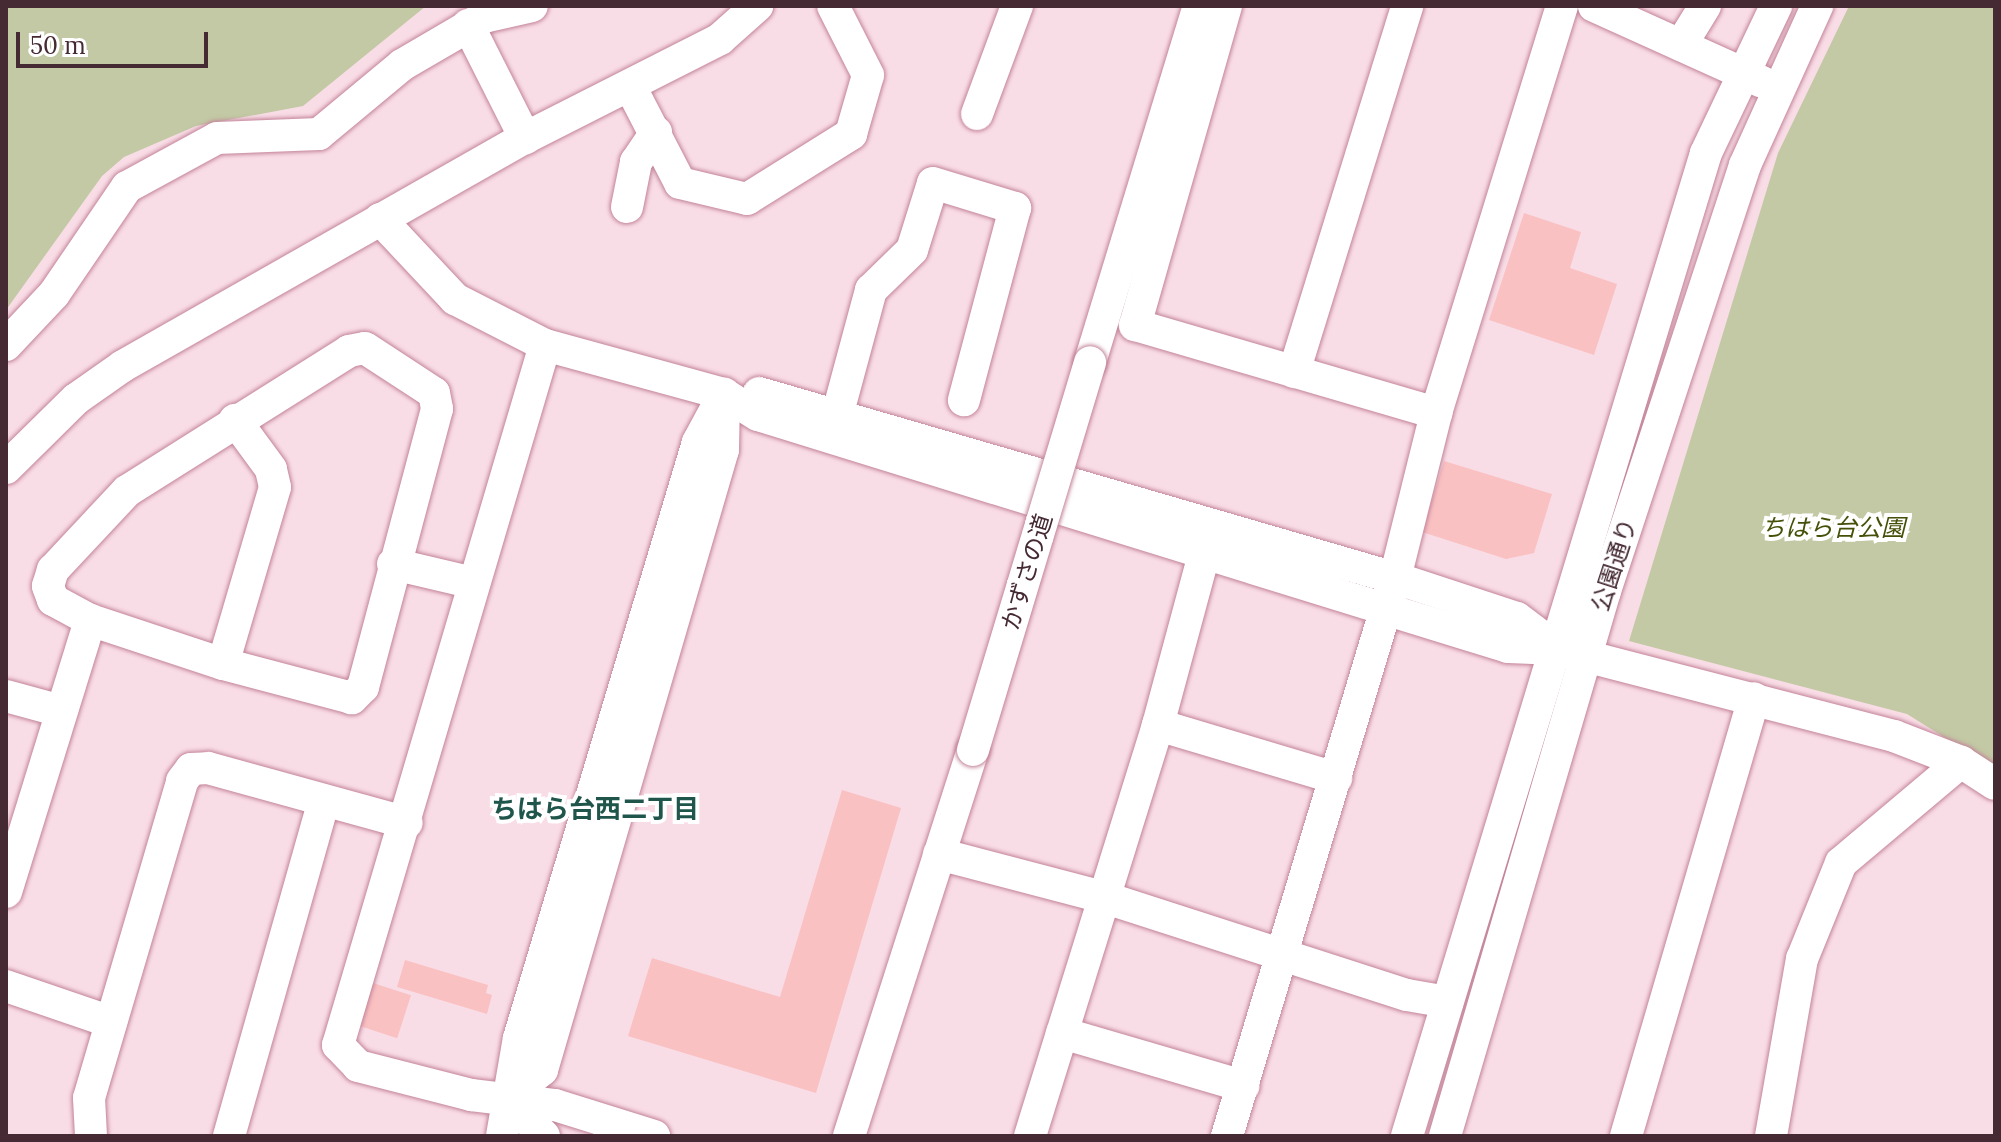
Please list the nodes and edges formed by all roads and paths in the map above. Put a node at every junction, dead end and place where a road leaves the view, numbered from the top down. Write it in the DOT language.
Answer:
graph roads {
  1 [pos="532,6"];
  2 [pos="757,6"];
  3 [pos="833,6"];
  4 [pos="1017,6"];
  5 [pos="1199,6"];
  6 [pos="1226,6"];
  7 [pos="1407,6"];
  8 [pos="1562,6"];
  9 [pos="1594,6"];
  10 [pos="1776,6"];
  11 [pos="1817,6"];
  12 [pos="1700,7"];
  13 [pos="468,25"];
  14 [pos="1681,45"];
  15 [pos="1744,72"];
  16 [pos="630,86"];
  17 [pos="1775,89"];
  18 [pos="977,114"];
  19 [pos="656,132"];
  20 [pos="525,138"];
  21 [pos="627,207"];
  22 [pos="380,219"];
  23 [pos="6,345"];
  24 [pos="545,345"];
  25 [pos="1294,372"];
  26 [pos="724,394"];
  27 [pos="964,400"];
  28 [pos="1436,413"];
  29 [pos="837,416"];
  30 [pos="235,420"];
  31 [pos="12,446"];
  32 [pos="1204,554"];
  33 [pos="393,564"];
  34 [pos="1395,578"];
  35 [pos="474,583"];
  36 [pos="1386,609"];
  37 [pos="90,620"];
  38 [pos="1572,652"];
  39 [pos="223,664"];
  40 [pos="6,696"];
  41 [pos="1754,698"];
  42 [pos="61,711"];
  43 [pos="1158,725"];
  44 [pos="1961,762"];
  45 [pos="1336,778"];
  46 [pos="1995,784"];
  47 [pos="324,801"];
  48 [pos="407,823"];
  49 [pos="939,854"];
  50 [pos="6,892"];
  51 [pos="1103,897"];
  52 [pos="1284,953"];
  53 [pos="6,986"];
  54 [pos="1447,1002"];
  55 [pos="111,1022"];
  56 [pos="1062,1033"];
  57 [pos="1243,1086"];
  58 [pos="507,1098"];
  59 [pos="91,1136"];
  60 [pos="229,1136"];
  61 [pos="502,1136"];
  62 [pos="544,1136"];
  63 [pos="654,1136"];
  64 [pos="849,1136"];
  65 [pos="1030,1136"];
  66 [pos="1227,1136"];
  67 [pos="1407,1136"];
  68 [pos="1445,1136"];
  69 [pos="1626,1136"];
  70 [pos="1771,1136"];
  1 -- 13 [label="street"];
  2 -- 16 [label="street"];
  3 -- 19 [label="street"];
  4 -- 18 [label="street"];
  5 -- 49 [label="street, かずさの道, bridge"];
  6 -- 25 [label="street"];
  7 -- 25 [label="street"];
  8 -- 28 [label="street"];
  9 -- 14 [label="street"];
  10 -- 15 [label="street, 公園通り"];
  11 -- 17 [label="street, 公園通り"];
  12 -- 14 [label="street"];
  13 -- 20 [label="street"];
  13 -- 23 [label="street"];
  14 -- 15 [label="street"];
  15 -- 17 [label="street"];
  15 -- 38 [label="street, 公園通り"];
  16 -- 19 [label="street"];
  16 -- 20 [label="street"];
  17 -- 38 [label="street, 公園通り"];
  19 -- 21 [label="street"];
  20 -- 22 [label="street"];
  22 -- 24 [label="street"];
  22 -- 31 [label="street"];
  24 -- 26 [label="street"];
  24 -- 35 [label="street"];
  25 -- 28 [label="street"];
  26 -- 29 [label="street"];
  26 -- 32 [label="street"];
  26 -- 58 [label="street"];
  27 -- 29 [label="street"];
  28 -- 34 [label="street"];
  29 -- 34 [label="street"];
  30 -- 33 [label="street"];
  30 -- 37 [label="street"];
  30 -- 39 [label="street"];
  32 -- 36 [label="street"];
  32 -- 43 [label="street"];
  33 -- 35 [label="street"];
  33 -- 39 [label="street"];
  34 -- 36 [label="street"];
  34 -- 38 [label="street"];
  35 -- 48 [label="street"];
  36 -- 38 [label="street"];
  36 -- 45 [label="street"];
  37 -- 39 [label="street"];
  37 -- 42 [label="street"];
  38 -- 41 [label="street"];
  38 -- 54 [label="street, 公園通り"];
  38 -- 68 [label="street, 公園通り"];
  40 -- 42 [label="street"];
  41 -- 44 [label="street"];
  41 -- 69 [label="street"];
  42 -- 50 [label="street"];
  43 -- 45 [label="street"];
  43 -- 51 [label="street"];
  44 -- 46 [label="street"];
  44 -- 70 [label="street"];
  45 -- 52 [label="street"];
  47 -- 48 [label="street"];
  47 -- 55 [label="street"];
  47 -- 60 [label="street"];
  48 -- 58 [label="street"];
  49 -- 51 [label="street"];
  49 -- 64 [label="street, かずさの道"];
  51 -- 52 [label="street"];
  51 -- 56 [label="street"];
  52 -- 54 [label="street"];
  52 -- 57 [label="street"];
  53 -- 55 [label="street"];
  54 -- 67 [label="street, 公園通り"];
  55 -- 59 [label="street"];
  56 -- 57 [label="street"];
  56 -- 65 [label="street"];
  57 -- 66 [label="street"];
  58 -- 61 [label="street"];
  58 -- 62 [label="street"];
  58 -- 63 [label="street"];
}
